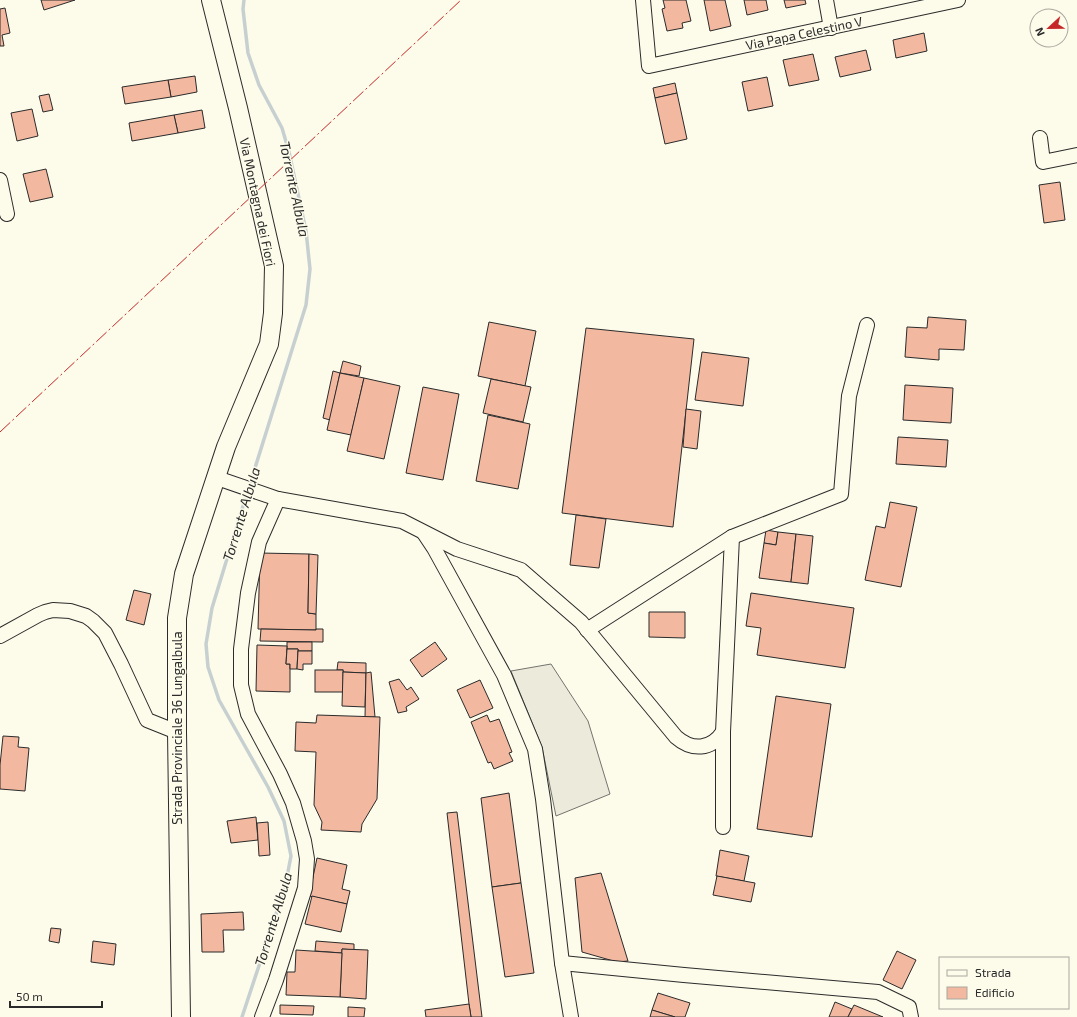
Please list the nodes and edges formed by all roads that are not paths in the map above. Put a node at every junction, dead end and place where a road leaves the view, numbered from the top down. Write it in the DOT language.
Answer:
graph roads {
  1 [pos="211,0"];
  2 [pos="643,0"];
  3 [pos="826,0"];
  4 [pos="958,0"];
  5 [pos="831,28"];
  6 [pos="1040,138"];
  7 [pos="1077,155"];
  8 [pos="0,180"];
  9 [pos="7,214"];
  10 [pos="867,325"];
  11 [pos="226,447"];
  12 [pos="223,480"];
  13 [pos="273,497"];
  14 [pos="424,532"];
  15 [pos="732,537"];
  16 [pos="587,630"];
  17 [pos="0,636"];
  18 [pos="177,732"];
  19 [pos="723,732"];
  20 [pos="723,827"];
  21 [pos="562,963"];
  22 [pos="181,1017"];
  23 [pos="262,1017"];
  24 [pos="571,1017"];
  25 [pos="911,1017"];
  1 -- 11 [label="main road, Via Montagna dei Fiori"];
  2 -- 5 [label="street, Via Papa Celestino V"];
  3 -- 5 [label="street"];
  4 -- 5 [label="street, Via Papa Celestino V"];
  6 -- 7 [label="street"];
  8 -- 9 [label="street"];
  10 -- 15 [label="street"];
  11 -- 12 [label="main road, Strada Provinciale 36 Lungalbula"];
  12 -- 13 [label="street"];
  12 -- 18 [label="main road, Strada Provinciale 36 Lungalbula"];
  13 -- 14 [label="street"];
  13 -- 23 [label="street"];
  14 -- 16 [label="street"];
  14 -- 21 [label="street"];
  15 -- 16 [label="street"];
  15 -- 19 [label="street"];
  16 -- 19 [label="street"];
  17 -- 18 [label="street"];
  18 -- 22 [label="main road, Strada Provinciale 36 Lungalbula"];
  19 -- 20 [label="street"];
  21 -- 24 [label="street"];
  21 -- 25 [label="street"];
}
